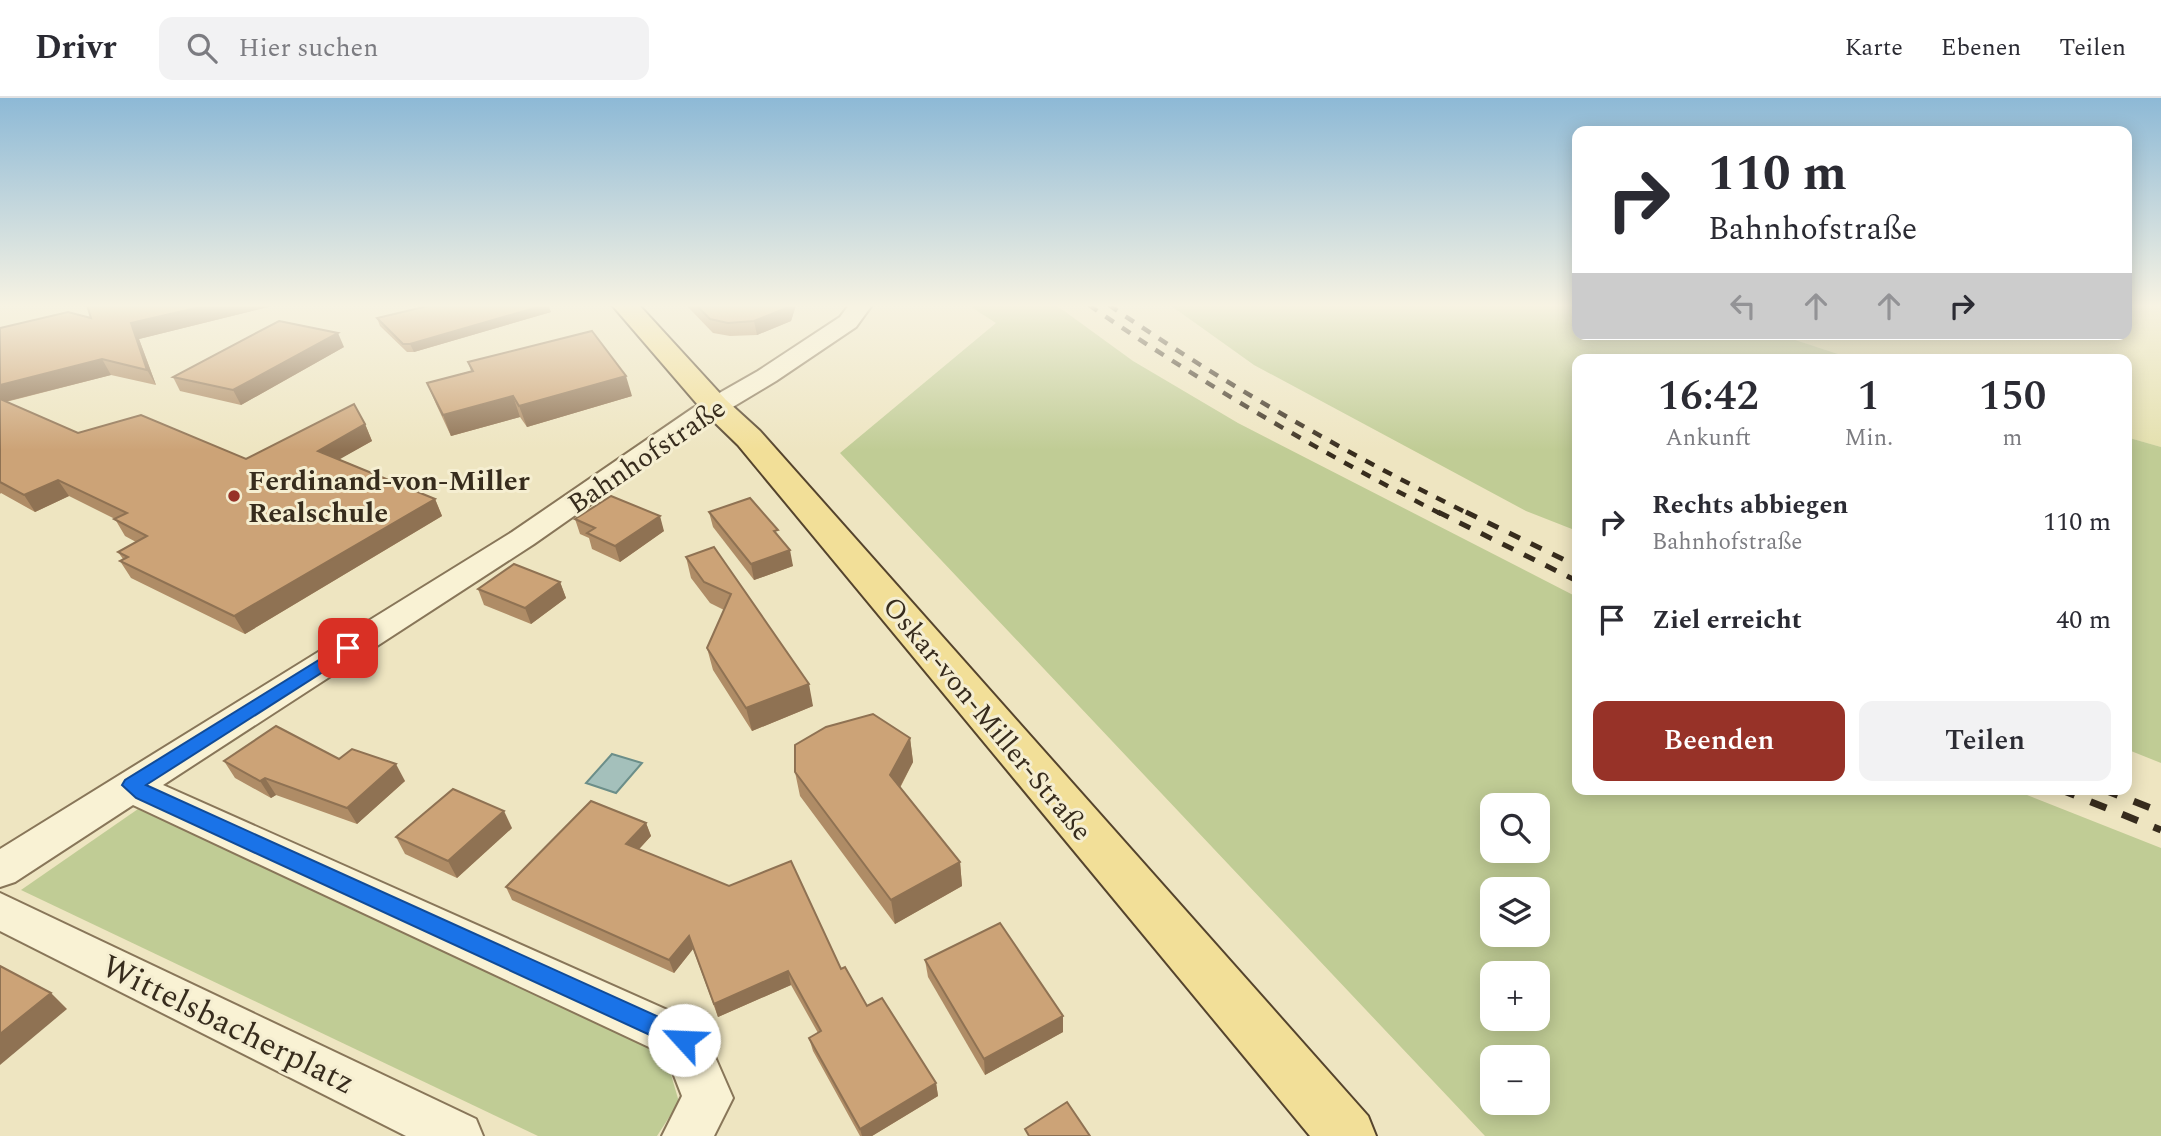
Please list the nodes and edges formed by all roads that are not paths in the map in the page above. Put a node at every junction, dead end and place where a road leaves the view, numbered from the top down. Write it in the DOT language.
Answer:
graph roads {
  1 [pos="669,353"];
  2 [pos="800,353"];
  3 [pos="715,406"];
  4 [pos="132,785"];
  5 [pos="0,870"];
  6 [pos="0,911"];
  7 [pos="458,1136"];
  8 [pos="687,1136"];
  9 [pos="1347,1136"];
  1 -- 3 [label="main road, Oskar-von-Miller-Straße"];
  2 -- 3 [label="street, Bahnhofstraße"];
  3 -- 4 [label="street, Bahnhofstraße"];
  3 -- 9 [label="main road, Oskar-von-Miller-Straße"];
  4 -- 5 [label="street, Bahnhofstraße"];
  4 -- 8 [label="street"];
  6 -- 7 [label="street, Wittelsbacherplatz"];
}
